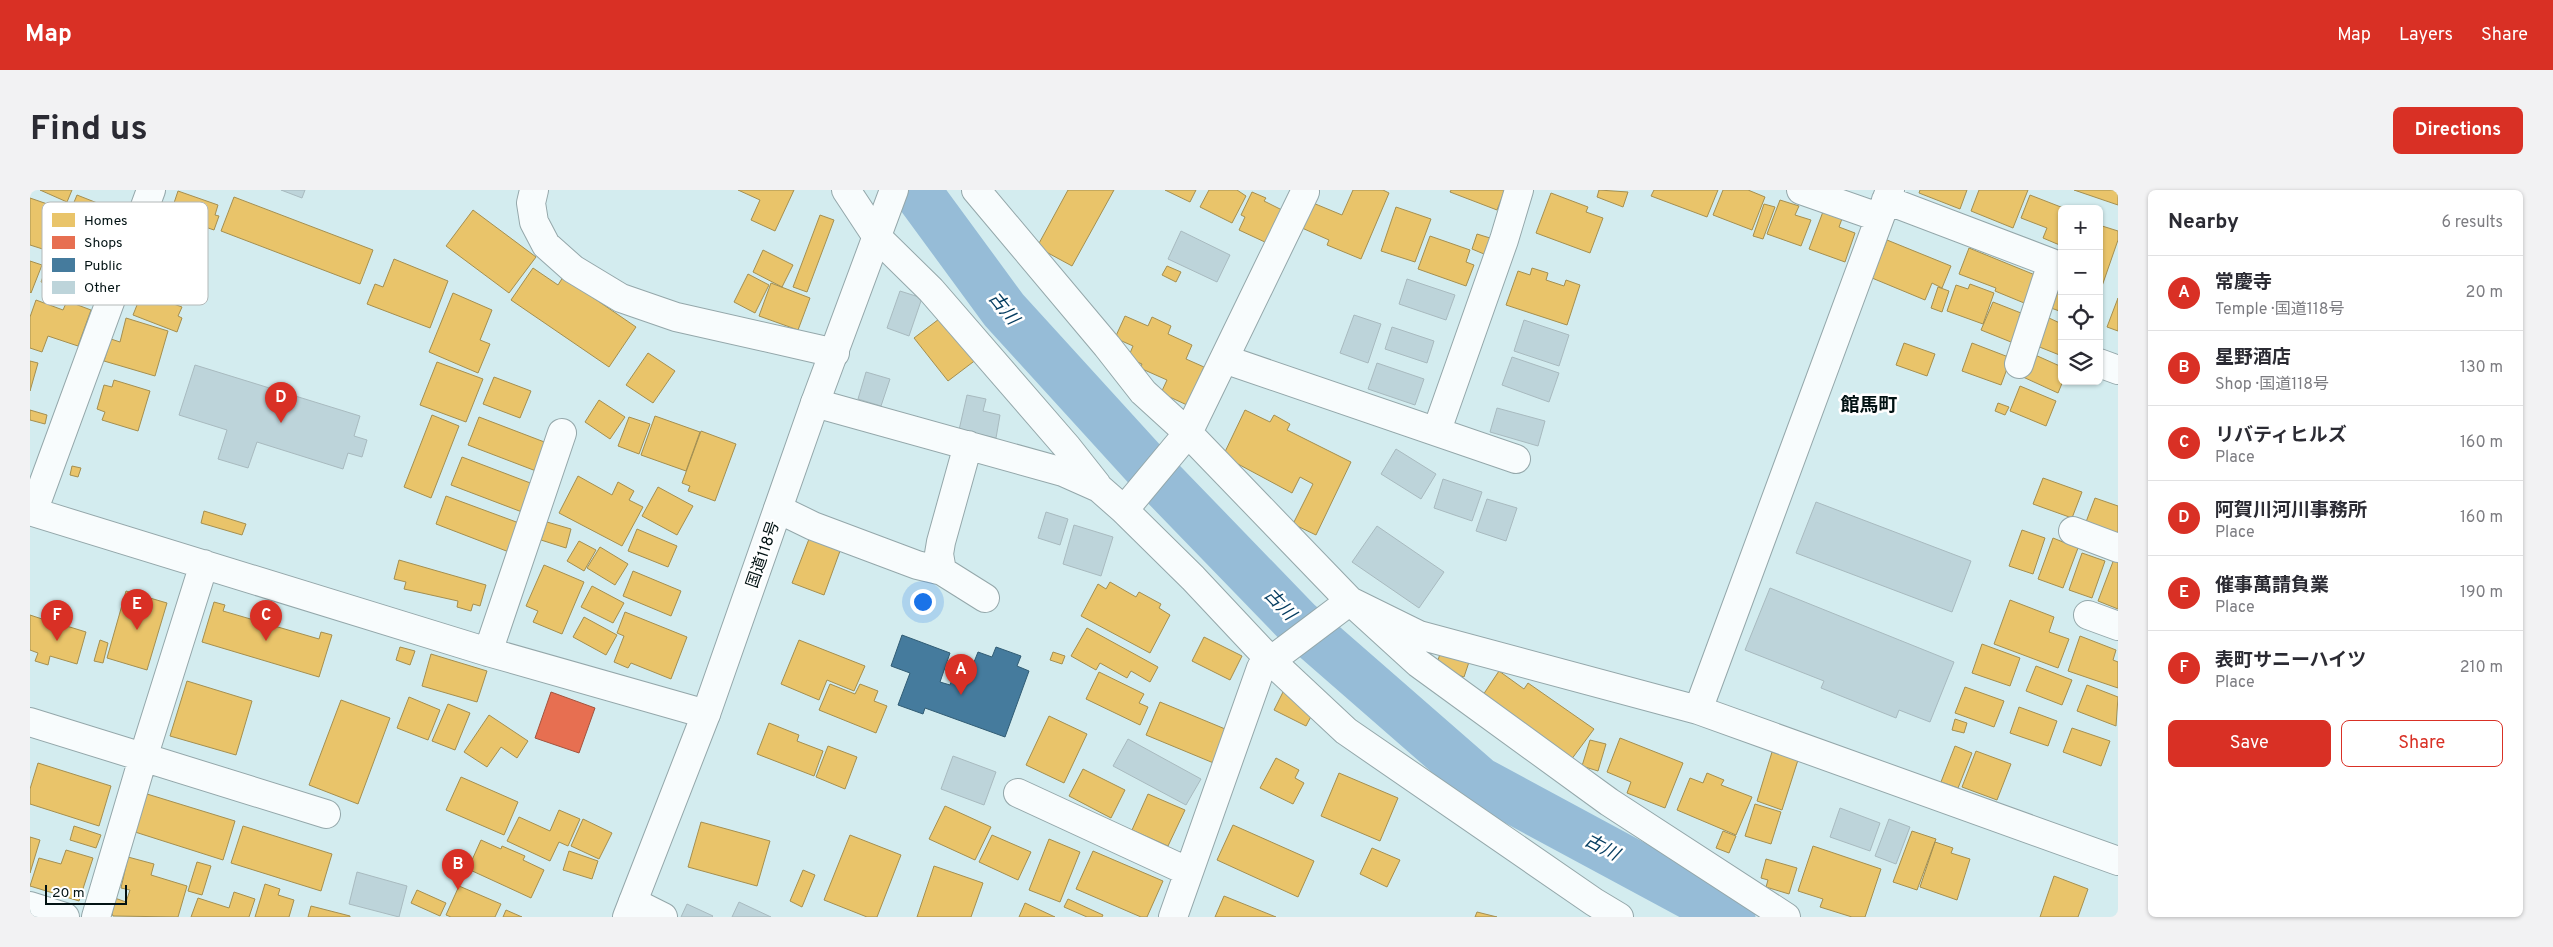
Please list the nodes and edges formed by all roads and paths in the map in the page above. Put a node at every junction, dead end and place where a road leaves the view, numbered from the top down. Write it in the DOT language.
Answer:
graph roads {
  1 [pos="151,190"];
  2 [pos="534,190"];
  3 [pos="846,190"];
  4 [pos="894,190"];
  5 [pos="976,190"];
  6 [pos="1519,190"];
  7 [pos="1801,190"];
  8 [pos="1304,191"];
  9 [pos="147,202"];
  10 [pos="1885,202"];
  11 [pos="879,234"];
  12 [pos="108,305"];
  13 [pos="834,353"];
  14 [pos="1224,358"];
  15 [pos="2019,364"];
  16 [pos="2103,364"];
  17 [pos="2118,370"];
  18 [pos="815,403"];
  19 [pos="1437,430"];
  20 [pos="562,433"];
  21 [pos="1188,433"];
  22 [pos="968,444"];
  23 [pos="1516,459"];
  24 [pos="1099,488"];
  25 [pos="778,509"];
  26 [pos="1124,510"];
  27 [pos="32,512"];
  28 [pos="2073,531"];
  29 [pos="2118,548"];
  30 [pos="204,564"];
  31 [pos="942,571"];
  32 [pos="985,598"];
  33 [pos="1350,601"];
  34 [pos="2088,615"];
  35 [pos="2118,626"];
  36 [pos="488,652"];
  37 [pos="1270,660"];
  38 [pos="1698,710"];
  39 [pos="706,714"];
  40 [pos="30,722"];
  41 [pos="143,758"];
  42 [pos="1018,793"];
  43 [pos="326,814"];
  44 [pos="2118,861"];
  45 [pos="1189,872"];
  46 [pos="30,906"];
  47 [pos="630,910"];
  48 [pos="65,917"];
  49 [pos="96,917"];
  50 [pos="663,917"];
  51 [pos="1173,917"];
  52 [pos="1619,917"];
  53 [pos="1786,917"];
  1 -- 9 [label="main road"];
  2 -- 13 [label="main road"];
  3 -- 11 [label="main road"];
  4 -- 11 [label="main road, 国道118号"];
  5 -- 21 [label="main road"];
  6 -- 19 [label="main road"];
  7 -- 10 [label="main road"];
  8 -- 14 [label="main road"];
  10 -- 15 [label="main road"];
  10 -- 38 [label="main road"];
  11 -- 13 [label="main road, 国道118号"];
  11 -- 24 [label="main road"];
  12 -- 27 [label="main road"];
  13 -- 18 [label="main road, 国道118号"];
  14 -- 19 [label="main road"];
  14 -- 21 [label="main road"];
  16 -- 17 [label="main road"];
  18 -- 22 [label="main road"];
  18 -- 25 [label="main road, 国道118号"];
  19 -- 23 [label="main road"];
  20 -- 36 [label="main road"];
  21 -- 26 [label="main road"];
  21 -- 33 [label="main road"];
  22 -- 24 [label="main road"];
  22 -- 31 [label="main road"];
  24 -- 26 [label="main road"];
  25 -- 31 [label="main road"];
  25 -- 39 [label="main road, 国道118号"];
  26 -- 37 [label="main road"];
  27 -- 30 [label="main road"];
  28 -- 29 [label="main road"];
  30 -- 36 [label="main road"];
  30 -- 41 [label="main road"];
  31 -- 32 [label="main road"];
  33 -- 37 [label="main road"];
  33 -- 38 [label="main road"];
  33 -- 53 [label="main road"];
  34 -- 35 [label="main road"];
  36 -- 39 [label="main road"];
  37 -- 45 [label="main road"];
  37 -- 52 [label="main road"];
  38 -- 44 [label="main road"];
  39 -- 47 [label="main road, 国道118号"];
  40 -- 41 [label="main road"];
  41 -- 43 [label="main road"];
  41 -- 49 [label="main road"];
  42 -- 45 [label="main road"];
  45 -- 51 [label="main road"];
  46 -- 48 [label="main road"];
  47 -- 50 [label="main road"];
}
